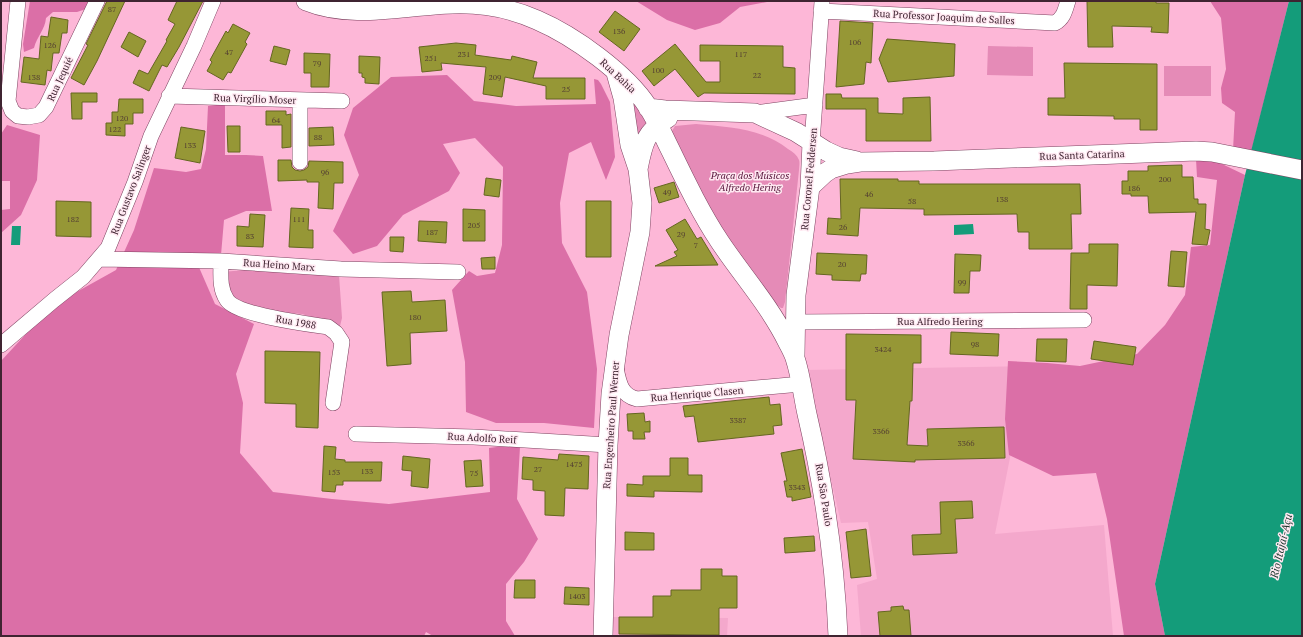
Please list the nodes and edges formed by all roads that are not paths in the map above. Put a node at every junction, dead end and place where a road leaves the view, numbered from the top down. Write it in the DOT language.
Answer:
graph roads {
  1 [pos="18,1"];
  2 [pos="97,1"];
  3 [pos="213,1"];
  4 [pos="306,1"];
  5 [pos="821,6"];
  6 [pos="1066,8"];
  7 [pos="616,73"];
  8 [pos="169,96"];
  9 [pos="300,100"];
  10 [pos="342,101"];
  11 [pos="815,105"];
  12 [pos="754,113"];
  13 [pos="6,115"];
  14 [pos="653,116"];
  15 [pos="812,143"];
  16 [pos="300,162"];
  17 [pos="860,162"];
  18 [pos="638,169"];
  19 [pos="1302,170"];
  20 [pos="810,187"];
  21 [pos="99,259"];
  22 [pos="221,261"];
  23 [pos="458,272"];
  24 [pos="1084,320"];
  25 [pos="796,322"];
  26 [pos="1,345"];
  27 [pos="795,357"];
  28 [pos="614,364"];
  29 [pos="801,384"];
  30 [pos="334,403"];
  31 [pos="356,434"];
  32 [pos="608,445"];
  33 [pos="603,636"];
  34 [pos="838,636"];
  1 -- 13 [label="street, Rua Jequié"];
  2 -- 13 [label="street, Rua Jequié"];
  3 -- 8 [label="street, Rua Gustavo Salinger"];
  4 -- 7 [label="main road, Rua Bahia"];
  5 -- 6 [label="street, Rua Professor Joaquim de Salles"];
  5 -- 11 [label="street, Rua Coronel Feddersen"];
  7 -- 14 [label="main road, Rua Bahia"];
  7 -- 18 [label="main road, Rua Engenheiro Paul Werner"];
  8 -- 9 [label="street, Rua Virgílio Moser"];
  8 -- 21 [label="street, Rua Gustavo Salinger"];
  9 -- 10 [label="street, Rua Virgílio Moser"];
  9 -- 16 [label="street"];
  11 -- 12 [label="street"];
  11 -- 15 [label="street, Rua Coronel Feddersen"];
  12 -- 14 [label="main road"];
  12 -- 15 [label="main road, Rua Santa Catarina"];
  14 -- 18 [label="main road, Rua Engenheiro Paul Werner"];
  14 -- 27 [label="main road, Rua Bahia"];
  15 -- 17 [label="main road, Rua Santa Catarina"];
  15 -- 20 [label="main road, Rua Coronel Feddersen"];
  17 -- 19 [label="main road, Rua Santa Catarina"];
  17 -- 20 [label="main road, Rua Santa Catarina"];
  18 -- 28 [label="main road, Rua Engenheiro Paul Werner"];
  20 -- 25 [label="main road, Rua Coronel Feddersen"];
  21 -- 22 [label="street, Rua Heino Marx"];
  21 -- 26 [label="street, Rua Gustavo Salinger"];
  22 -- 23 [label="street, Rua Heino Marx"];
  22 -- 30 [label="street, Rua 1988"];
  24 -- 25 [label="street, Rua Alfredo Hering"];
  25 -- 27 [label="main road, Rua Coronel Feddersen"];
  27 -- 29 [label="main road, Rua São Paulo"];
  28 -- 29 [label="street, Rua Henrique Clasen"];
  28 -- 32 [label="main road, Rua Engenheiro Paul Werner"];
  29 -- 34 [label="main road, Rua São Paulo"];
  31 -- 32 [label="street, Rua Adolfo Reif"];
  32 -- 33 [label="main road, Rua Engenheiro Paul Werner"];
}
